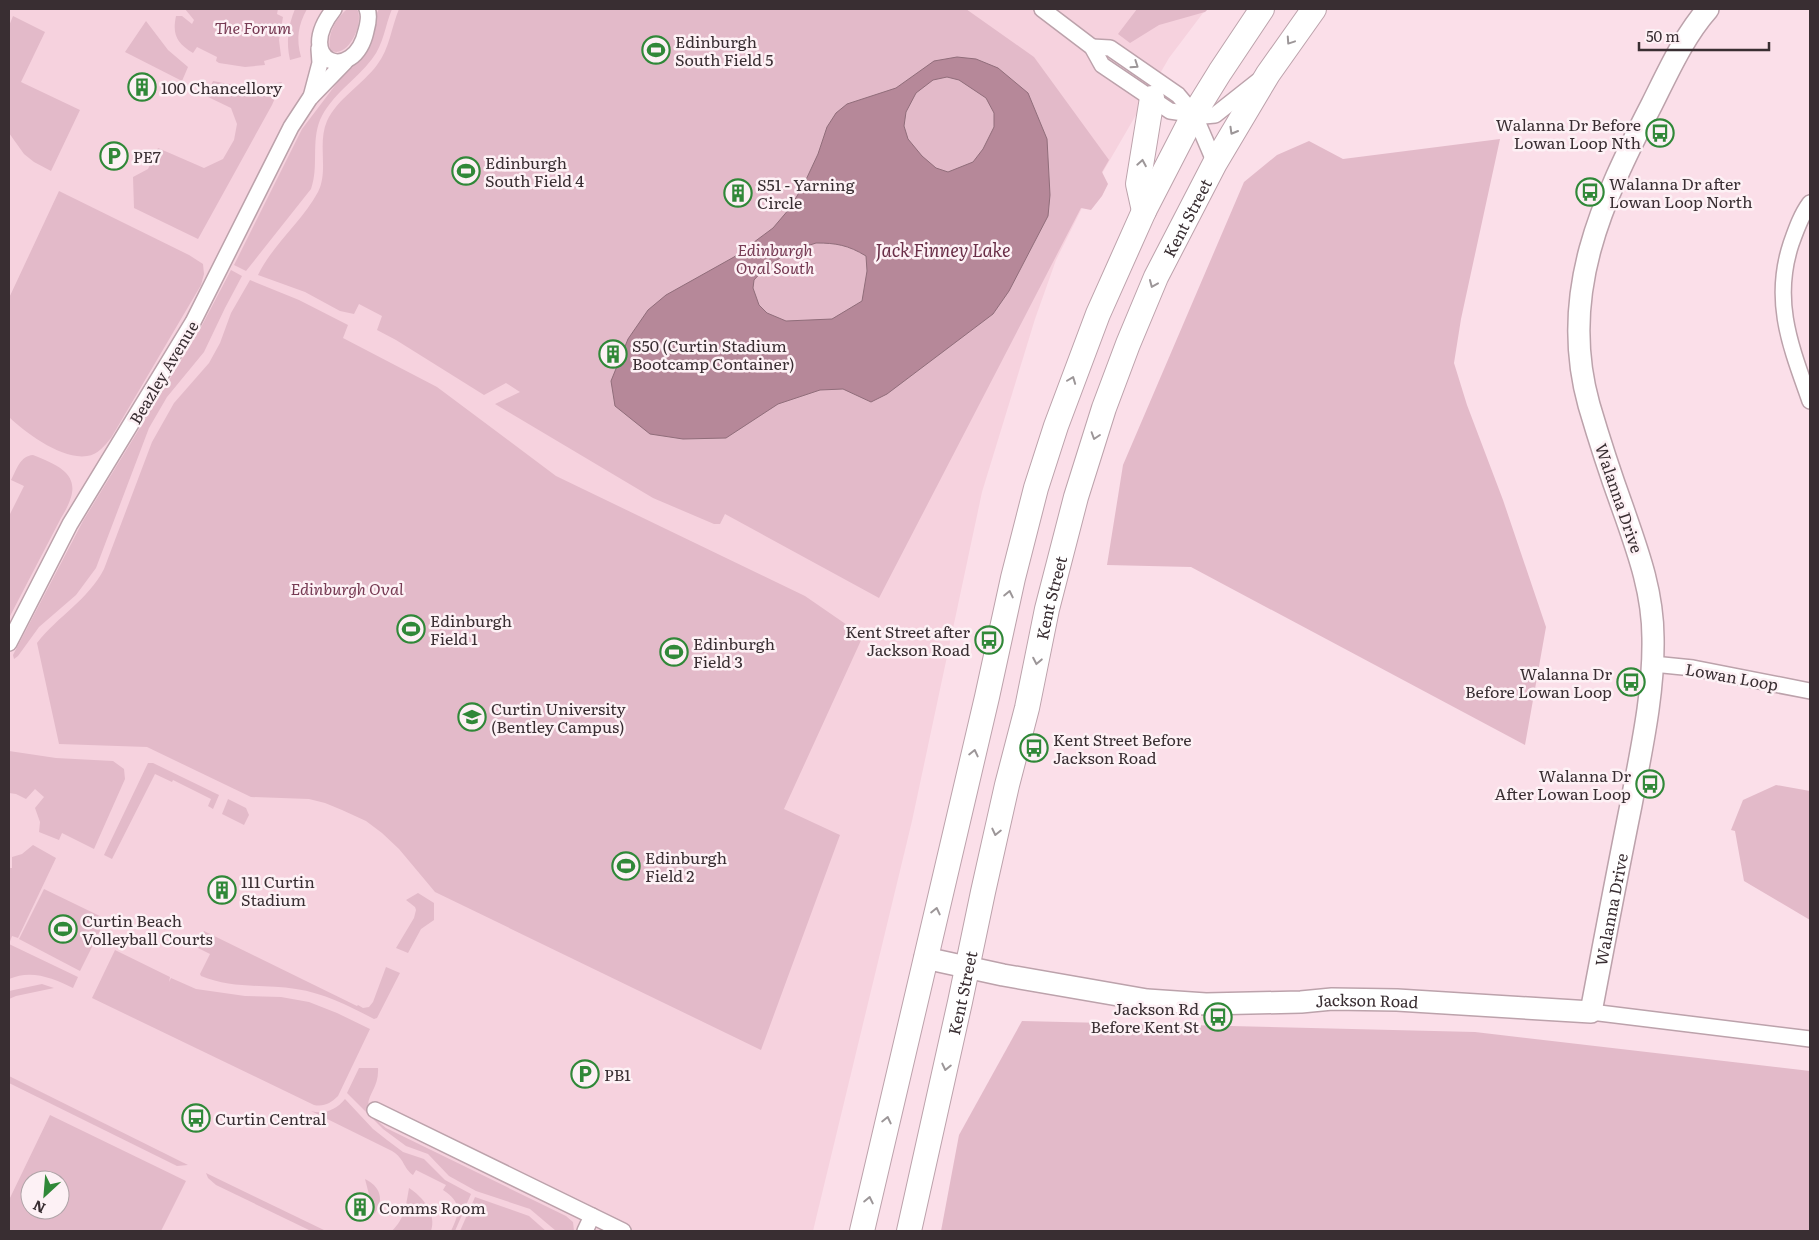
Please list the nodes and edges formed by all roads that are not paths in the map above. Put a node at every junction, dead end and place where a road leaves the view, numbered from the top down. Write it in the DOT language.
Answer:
graph roads {
  1 [pos="334,9"];
  2 [pos="1042,9"];
  3 [pos="1262,9"];
  4 [pos="1314,9"];
  5 [pos="1708,9"];
  6 [pos="369,10"];
  7 [pos="1092,47"];
  8 [pos="319,49"];
  9 [pos="345,62"];
  10 [pos="1268,74"];
  11 [pos="310,98"];
  12 [pos="1152,98"];
  13 [pos="1194,114"];
  14 [pos="1214,163"];
  15 [pos="1810,203"];
  16 [pos="1144,211"];
  17 [pos="1810,401"];
  18 [pos="9,642"];
  19 [pos="1653,664"];
  20 [pos="1810,691"];
  21 [pos="925,958"];
  22 [pos="967,968"];
  23 [pos="1591,1012"];
  24 [pos="1810,1040"];
  25 [pos="376,1110"];
  26 [pos="592,1216"];
  27 [pos="585,1231"];
  28 [pos="623,1231"];
  29 [pos="862,1231"];
  30 [pos="909,1231"];
  1 -- 8 [label="street, Beazley Avenue"];
  2 -- 7 [label="street"];
  3 -- 13 [label="main road"];
  4 -- 10 [label="main road, Kent Street, one-way"];
  5 -- 19 [label="street, Walanna Drive"];
  6 -- 9 [label="street, Beazley Avenue"];
  7 -- 12 [label="street"];
  7 -- 13 [label="street, one-way"];
  8 -- 9 [label="street"];
  8 -- 11 [label="street, Beazley Avenue"];
  9 -- 11 [label="street, Beazley Avenue"];
  10 -- 13 [label="street"];
  10 -- 14 [label="main road, Kent Street, one-way"];
  11 -- 18 [label="street, Beazley Avenue"];
  12 -- 13 [label="street"];
  16 -- 12 [label="main road, one-way"];
  13 -- 14 [label="street"];
  13 -- 16 [label="main road"];
  14 -- 22 [label="main road, Kent Street, one-way"];
  15 -- 17 [label="street"];
  21 -- 16 [label="main road, one-way"];
  19 -- 20 [label="street, Lowan Loop"];
  19 -- 23 [label="street, Walanna Drive"];
  21 -- 22 [label="street, Jackson Road"];
  29 -- 21 [label="main road, one-way"];
  22 -- 23 [label="street, Jackson Road"];
  22 -- 30 [label="main road, Kent Street, one-way"];
  23 -- 24 [label="street, Jackson Road"];
  25 -- 26 [label="street"];
  26 -- 27 [label="street"];
  26 -- 28 [label="street"];
}
